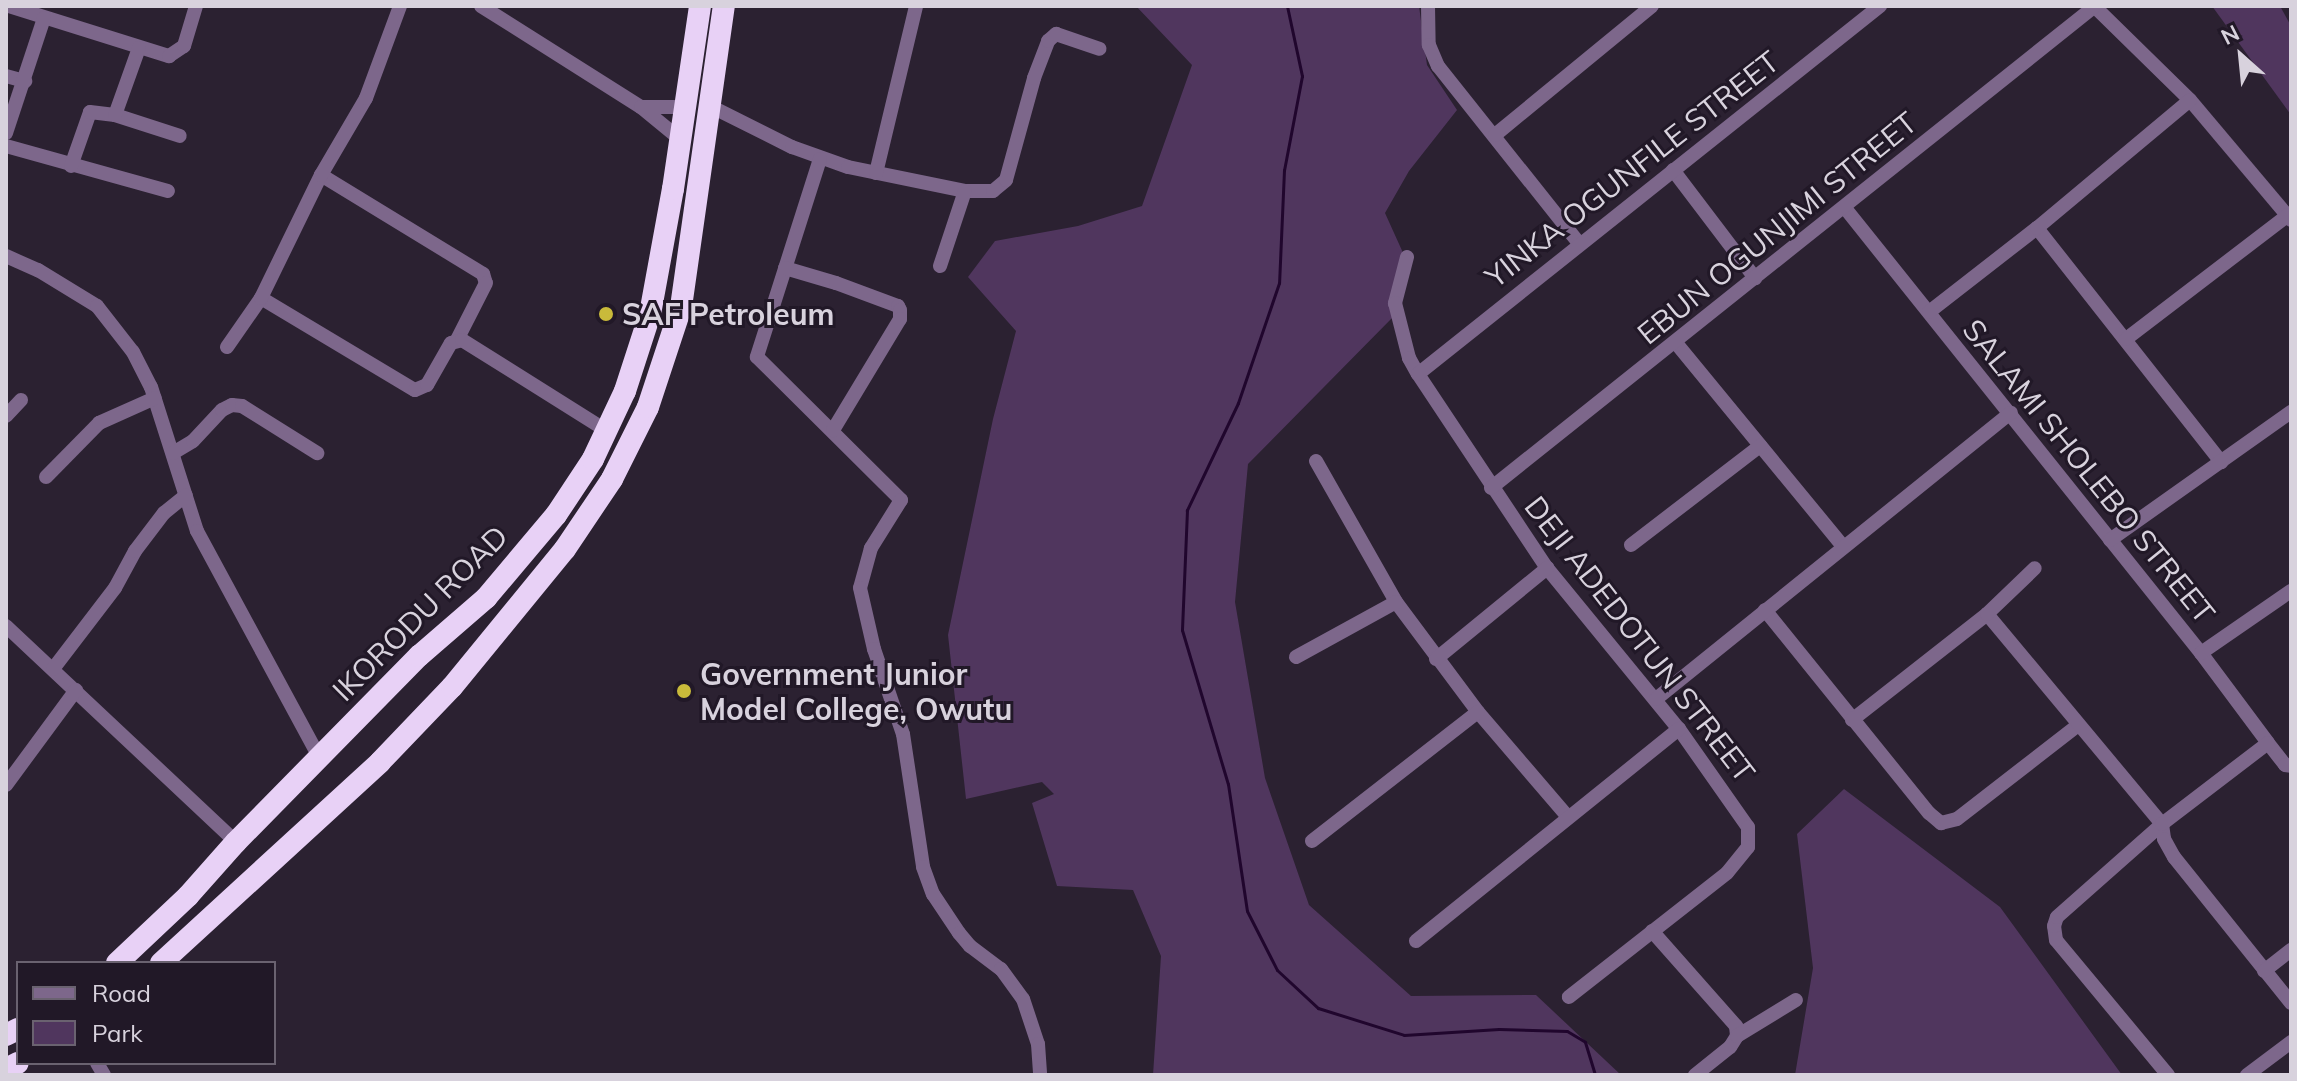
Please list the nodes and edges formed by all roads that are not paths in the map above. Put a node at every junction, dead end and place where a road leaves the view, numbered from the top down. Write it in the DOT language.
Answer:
graph roads {
  1 [pos="9,6"];
  2 [pos="196,6"];
  3 [pos="400,6"];
  4 [pos="481,6"];
  5 [pos="700,6"];
  6 [pos="724,6"];
  7 [pos="916,6"];
  8 [pos="1428,6"];
  9 [pos="1652,6"];
  10 [pos="1880,6"];
  11 [pos="2094,6"];
  12 [pos="44,18"];
  13 [pos="139,48"];
  14 [pos="1100,49"];
  15 [pos="6,76"];
  16 [pos="25,81"];
  17 [pos="2190,100"];
  18 [pos="710,106"];
  19 [pos="641,107"];
  20 [pos="685,107"];
  21 [pos="115,115"];
  22 [pos="6,133"];
  23 [pos="1495,135"];
  24 [pos="180,136"];
  25 [pos="680,139"];
  26 [pos="6,146"];
  27 [pos="820,159"];
  28 [pos="71,166"];
  29 [pos="1673,170"];
  30 [pos="876,173"];
  31 [pos="321,175"];
  32 [pos="168,191"];
  33 [pos="965,191"];
  34 [pos="1845,208"];
  35 [pos="2289,218"];
  36 [pos="2037,228"];
  37 [pos="1579,243"];
  38 [pos="6,256"];
  39 [pos="1407,257"];
  40 [pos="940,266"];
  41 [pos="785,268"];
  42 [pos="1755,278"];
  43 [pos="261,298"];
  44 [pos="1929,312"];
  45 [pos="2126,339"];
  46 [pos="457,340"];
  47 [pos="1676,343"];
  48 [pos="227,347"];
  49 [pos="1418,374"];
  50 [pos="155,398"];
  51 [pos="21,400"];
  52 [pos="2291,412"];
  53 [pos="2011,413"];
  54 [pos="6,416"];
  55 [pos="833,430"];
  56 [pos="607,431"];
  57 [pos="1760,446"];
  58 [pos="173,453"];
  59 [pos="317,453"];
  60 [pos="1316,461"];
  61 [pos="2221,462"];
  62 [pos="46,477"];
  63 [pos="1491,488"];
  64 [pos="186,495"];
  65 [pos="2110,540"];
  66 [pos="1631,545"];
  67 [pos="1843,546"];
  68 [pos="1547,568"];
  69 [pos="2035,568"];
  70 [pos="2291,591"];
  71 [pos="1396,602"];
  72 [pos="1765,610"];
  73 [pos="1987,614"];
  74 [pos="6,626"];
  75 [pos="2201,653"];
  76 [pos="1296,657"];
  77 [pos="1436,659"];
  78 [pos="53,669"];
  79 [pos="76,690"];
  80 [pos="1656,699"];
  81 [pos="1478,712"];
  82 [pos="1852,720"];
  83 [pos="2078,725"];
  84 [pos="1679,729"];
  85 [pos="2268,743"];
  86 [pos="319,757"];
  87 [pos="2291,766"];
  88 [pos="6,785"];
  89 [pos="1568,817"];
  90 [pos="2162,824"];
  91 [pos="1312,841"];
  92 [pos="236,842"];
  93 [pos="1652,931"];
  94 [pos="1416,941"];
  95 [pos="2291,950"];
  96 [pos="119,961"];
  97 [pos="165,961"];
  98 [pos="2264,971"];
  99 [pos="1569,997"];
  100 [pos="1796,1000"];
  101 [pos="2291,1003"];
  102 [pos="1737,1036"];
  103 [pos="2291,1042"];
  104 [pos="1040,1075"];
  105 [pos="1695,1075"];
  106 [pos="2168,1075"];
  107 [pos="2247,1075"];
  1 -- 12 [label="street"];
  2 -- 13 [label="street"];
  3 -- 31 [label="street"];
  4 -- 19 [label="street"];
  5 -- 20 [label="highway, IKORODU ROAD"];
  6 -- 18 [label="highway, IKORODU ROAD"];
  7 -- 30 [label="street"];
  8 -- 23 [label="street"];
  9 -- 23 [label="street"];
  10 -- 29 [label="street, YINKA OGUNFILE STREET"];
  11 -- 17 [label="street"];
  11 -- 34 [label="street, EBUN OGUNJIMI STREET"];
  12 -- 13 [label="street"];
  12 -- 16 [label="street"];
  13 -- 21 [label="street"];
  14 -- 33 [label="street"];
  15 -- 16 [label="street"];
  16 -- 22 [label="street"];
  17 -- 35 [label="street"];
  17 -- 36 [label="street"];
  18 -- 27 [label="street"];
  18 -- 97 [label="highway, IKORODU ROAD"];
  19 -- 20 [label="street"];
  19 -- 25 [label="street"];
  20 -- 25 [label="highway, IKORODU ROAD"];
  21 -- 24 [label="street"];
  21 -- 28 [label="street"];
  23 -- 37 [label="street"];
  25 -- 56 [label="highway, IKORODU ROAD"];
  26 -- 28 [label="street"];
  27 -- 30 [label="street"];
  27 -- 41 [label="street"];
  28 -- 32 [label="street"];
  29 -- 37 [label="street, YINKA OGUNFILE STREET"];
  29 -- 42 [label="street"];
  30 -- 33 [label="street"];
  31 -- 43 [label="street"];
  31 -- 46 [label="street"];
  33 -- 40 [label="street"];
  34 -- 42 [label="street, EBUN OGUNJIMI STREET"];
  34 -- 44 [label="street, SALAMI SHOLEBO STREET"];
  35 -- 45 [label="street"];
  36 -- 44 [label="street"];
  36 -- 45 [label="street"];
  37 -- 49 [label="street, YINKA OGUNFILE STREET"];
  38 -- 50 [label="street"];
  39 -- 49 [label="street, DEJI ADEDOTUN STREET"];
  41 -- 55 [label="street"];
  41 -- 55 [label="street"];
  42 -- 47 [label="street, EBUN OGUNJIMI STREET"];
  43 -- 46 [label="street"];
  43 -- 48 [label="street"];
  44 -- 53 [label="street, SALAMI SHOLEBO STREET"];
  45 -- 61 [label="street"];
  46 -- 56 [label="street"];
  47 -- 57 [label="street"];
  47 -- 63 [label="street, EBUN OGUNJIMI STREET"];
  49 -- 63 [label="street, DEJI ADEDOTUN STREET"];
  50 -- 58 [label="street"];
  50 -- 62 [label="street"];
  51 -- 54 [label="street"];
  52 -- 61 [label="street"];
  53 -- 65 [label="street, SALAMI SHOLEBO STREET"];
  53 -- 67 [label="street"];
  55 -- 104 [label="street"];
  56 -- 86 [label="highway, IKORODU ROAD"];
  57 -- 66 [label="street"];
  57 -- 67 [label="street"];
  58 -- 59 [label="street"];
  58 -- 64 [label="street"];
  60 -- 71 [label="street"];
  61 -- 65 [label="street"];
  63 -- 68 [label="street, DEJI ADEDOTUN STREET"];
  64 -- 78 [label="street"];
  64 -- 86 [label="street"];
  65 -- 75 [label="street, SALAMI SHOLEBO STREET"];
  67 -- 72 [label="street"];
  68 -- 77 [label="street"];
  68 -- 80 [label="street, DEJI ADEDOTUN STREET"];
  69 -- 73 [label="street"];
  70 -- 75 [label="street"];
  71 -- 76 [label="street"];
  71 -- 77 [label="street"];
  72 -- 80 [label="street"];
  72 -- 82 [label="street"];
  73 -- 82 [label="street"];
  73 -- 83 [label="street"];
  73 -- 90 [label="street"];
  74 -- 78 [label="street"];
  75 -- 85 [label="street, SALAMI SHOLEBO STREET"];
  77 -- 81 [label="street"];
  78 -- 79 [label="street"];
  79 -- 88 [label="street"];
  79 -- 92 [label="street"];
  80 -- 84 [label="street, DEJI ADEDOTUN STREET"];
  81 -- 89 [label="street"];
  81 -- 91 [label="street"];
  82 -- 83 [label="street"];
  83 -- 90 [label="street"];
  84 -- 89 [label="street"];
  84 -- 93 [label="street, DEJI ADEDOTUN STREET"];
  85 -- 87 [label="street, SALAMI SHOLEBO STREET"];
  85 -- 90 [label="street"];
  86 -- 92 [label="highway, IKORODU ROAD"];
  89 -- 94 [label="street"];
  90 -- 98 [label="street"];
  90 -- 106 [label="street"];
  92 -- 96 [label="highway, IKORODU ROAD"];
  93 -- 99 [label="street, DEJI ADEDOTUN STREET"];
  93 -- 102 [label="street"];
  95 -- 98 [label="street"];
  98 -- 101 [label="street"];
  100 -- 102 [label="street"];
  102 -- 105 [label="street"];
  103 -- 107 [label="street"];
}
